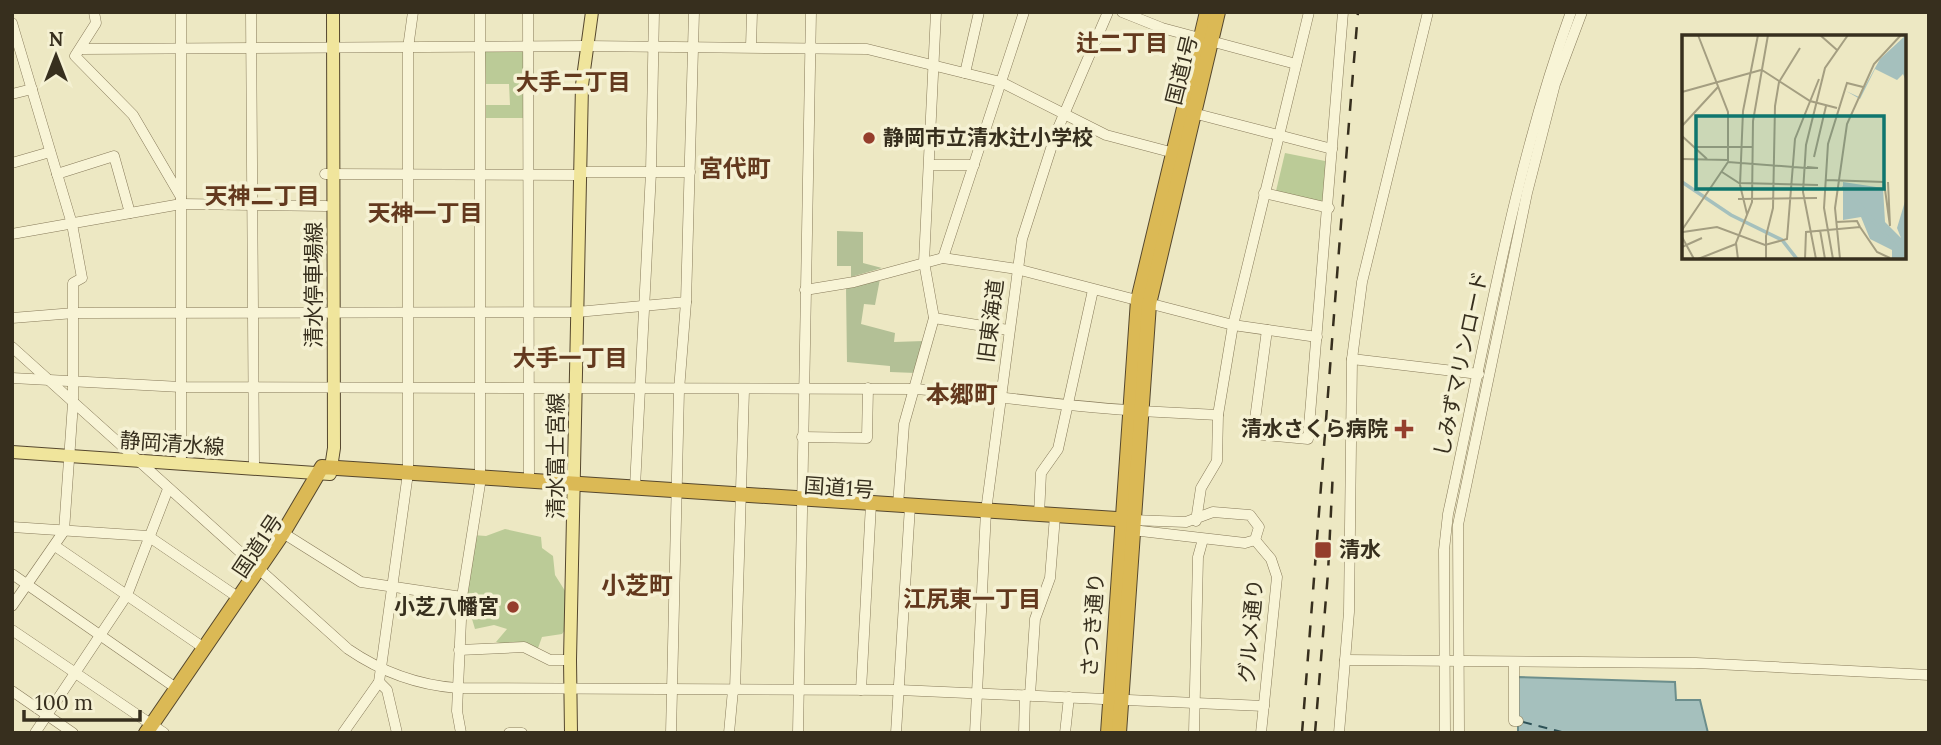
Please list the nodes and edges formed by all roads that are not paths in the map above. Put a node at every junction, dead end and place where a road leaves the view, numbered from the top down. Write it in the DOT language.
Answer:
graph roads {
  1 [pos="94,12"];
  2 [pos="103,12"];
  3 [pos="181,12"];
  4 [pos="251,12"];
  5 [pos="325,12"];
  6 [pos="333,12"];
  7 [pos="413,12"];
  8 [pos="480,12"];
  9 [pos="528,12"];
  10 [pos="592,12"];
  11 [pos="654,12"];
  12 [pos="694,12"];
  13 [pos="751,12"];
  14 [pos="811,12"];
  15 [pos="936,12"];
  16 [pos="979,12"];
  17 [pos="1024,12"];
  18 [pos="1108,12"];
  19 [pos="1122,12"];
  20 [pos="1207,12"];
  21 [pos="1218,12"];
  22 [pos="1309,12"];
  23 [pos="1343,12"];
  24 [pos="1428,12"];
  25 [pos="1571,12"];
  26 [pos="1582,12"];
  27 [pos="12,23"];
  28 [pos="96,23"];
  29 [pos="1206,40"];
  30 [pos="586,46"];
  31 [pos="480,47"];
  32 [pos="528,47"];
  33 [pos="653,47"];
  34 [pos="693,47"];
  35 [pos="751,47"];
  36 [pos="329,48"];
  37 [pos="408,48"];
  38 [pos="81,49"];
  39 [pos="181,49"];
  40 [pos="251,49"];
  41 [pos="810,49"];
  42 [pos="1296,64"];
  43 [pos="933,66"];
  44 [pos="965,73"];
  45 [pos="1001,82"];
  46 [pos="32,89"];
  47 [pos="12,94"];
  48 [pos="1064,113"];
  49 [pos="1193,113"];
  50 [pos="1279,136"];
  51 [pos="1332,149"];
  52 [pos="50,152"];
  53 [pos="1179,154"];
  54 [pos="12,163"];
  55 [pos="930,165"];
  56 [pos="974,165"];
  57 [pos="651,172"];
  58 [pos="690,172"];
  59 [pos="57,173"];
  60 [pos="581,173"];
  61 [pos="329,174"];
  62 [pos="528,174"];
  63 [pos="408,175"];
  64 [pos="480,175"];
  65 [pos="1264,193"];
  66 [pos="181,201"];
  67 [pos="251,204"];
  68 [pos="326,206"];
  69 [pos="1329,208"];
  70 [pos="130,213"];
  71 [pos="72,224"];
  72 [pos="12,234"];
  73 [pos="943,258"];
  74 [pos="925,262"];
  75 [pos="1017,269"];
  76 [pos="806,290"];
  77 [pos="1093,290"];
  78 [pos="686,302"];
  79 [pos="1144,302"];
  80 [pos="646,305"];
  81 [pos="479,312"];
  82 [pos="528,312"];
  83 [pos="578,312"];
  84 [pos="74,313"];
  85 [pos="181,313"];
  86 [pos="252,313"];
  87 [pos="330,313"];
  88 [pos="408,313"];
  89 [pos="12,318"];
  90 [pos="934,318"];
  91 [pos="1233,325"];
  92 [pos="1008,330"];
  93 [pos="1267,330"];
  94 [pos="1317,337"];
  95 [pos="12,347"];
  96 [pos="1352,359"];
  97 [pos="1479,374"];
  98 [pos="12,378"];
  99 [pos="49,380"];
  100 [pos="74,382"];
  101 [pos="181,387"];
  102 [pos="253,387"];
  103 [pos="329,387"];
  104 [pos="409,387"];
  105 [pos="480,387"];
  106 [pos="528,388"];
  107 [pos="868,388"];
  108 [pos="804,389"];
  109 [pos="916,389"];
  110 [pos="575,390"];
  111 [pos="640,390"];
  112 [pos="679,390"];
  113 [pos="744,390"];
  114 [pos="1002,395"];
  115 [pos="73,403"];
  116 [pos="1067,407"];
  117 [pos="1135,411"];
  118 [pos="1218,415"];
  119 [pos="802,437"];
  120 [pos="12,445"];
  121 [pos="12,452"];
  122 [pos="69,452"];
  123 [pos="132,457"];
  124 [pos="181,457"];
  125 [pos="254,464"];
  126 [pos="325,471"];
  127 [pos="408,476"];
  128 [pos="480,481"];
  129 [pos="529,481"];
  130 [pos="575,487"];
  131 [pos="635,487"];
  132 [pos="168,489"];
  133 [pos="676,494"];
  134 [pos="742,498"];
  135 [pos="800,502"];
  136 [pos="871,507"];
  137 [pos="906,508"];
  138 [pos="986,515"];
  139 [pos="1038,515"];
  140 [pos="1055,520"];
  141 [pos="1196,521"];
  142 [pos="1127,525"];
  143 [pos="12,527"];
  144 [pos="64,531"];
  145 [pos="287,535"];
  146 [pos="148,536"];
  147 [pos="1203,539"];
  148 [pos="1255,540"];
  149 [pos="55,546"];
  150 [pos="262,571"];
  151 [pos="12,574"];
  152 [pos="27,584"];
  153 [pos="393,587"];
  154 [pos="127,595"];
  155 [pos="462,597"];
  156 [pos="239,598"];
  157 [pos="12,606"];
  158 [pos="12,630"];
  159 [pos="101,635"];
  160 [pos="204,648"];
  161 [pos="459,650"];
  162 [pos="569,660"];
  163 [pos="1345,660"];
  164 [pos="1457,662"];
  165 [pos="1444,663"];
  166 [pos="1514,663"];
  167 [pos="382,669"];
  168 [pos="75,673"];
  169 [pos="1929,675"];
  170 [pos="379,682"];
  171 [pos="176,688"];
  172 [pos="457,688"];
  173 [pos="570,689"];
  174 [pos="672,690"];
  175 [pos="734,690"];
  176 [pos="861,690"];
  177 [pos="899,690"];
  178 [pos="12,691"];
  179 [pos="798,691"];
  180 [pos="975,693"];
  181 [pos="1027,695"];
  182 [pos="1069,697"];
  183 [pos="1114,699"];
  184 [pos="1194,704"];
  185 [pos="1264,706"];
  186 [pos="47,715"];
  187 [pos="1518,721"];
  188 [pos="155,730"];
  189 [pos="1445,730"];
  190 [pos="35,733"];
  191 [pos="73,733"];
  192 [pos="343,733"];
  193 [pos="397,733"];
  194 [pos="461,733"];
  195 [pos="509,733"];
  196 [pos="522,733"];
  197 [pos="571,733"];
  198 [pos="671,733"];
  199 [pos="729,733"];
  200 [pos="798,733"];
  201 [pos="896,733"];
  202 [pos="975,733"];
  203 [pos="1024,733"];
  204 [pos="1065,733"];
  205 [pos="1108,733"];
  206 [pos="1119,733"];
  207 [pos="1194,733"];
  208 [pos="1261,733"];
  209 [pos="1339,733"];
  210 [pos="1461,733"];
  1 -- 28 [label="street"];
  2 -- 28 [label="street"];
  3 -- 39 [label="street"];
  4 -- 40 [label="street"];
  5 -- 36 [label="main road, 清水停車場線"];
  6 -- 36 [label="main road, 清水停車場線"];
  7 -- 37 [label="street"];
  8 -- 31 [label="street"];
  9 -- 32 [label="street"];
  10 -- 30 [label="main road, 清水富士宮線"];
  11 -- 33 [label="street"];
  12 -- 34 [label="street"];
  13 -- 35 [label="street"];
  14 -- 41 [label="street"];
  15 -- 43 [label="street"];
  16 -- 44 [label="street"];
  17 -- 45 [label="street"];
  18 -- 48 [label="street, 旧東海道"];
  19 -- 29 [label="street"];
  20 -- 29 [label="highway, 国道1号"];
  21 -- 29 [label="highway, 国道1号"];
  22 -- 42 [label="street"];
  23 -- 51 [label="street"];
  24 -- 96 [label="street"];
  25 -- 97 [label="street, しみずマリンロード"];
  26 -- 164 [label="street, しみずマリンロード"];
  27 -- 46 [label="street"];
  28 -- 38 [label="street"];
  29 -- 42 [label="street"];
  29 -- 49 [label="highway, 国道1号"];
  29 -- 53 [label="highway, 国道1号"];
  30 -- 32 [label="street"];
  30 -- 33 [label="street"];
  30 -- 60 [label="main road, 清水富士宮線"];
  31 -- 32 [label="street"];
  31 -- 37 [label="street"];
  31 -- 64 [label="street"];
  32 -- 62 [label="street"];
  33 -- 34 [label="street"];
  33 -- 57 [label="street"];
  34 -- 35 [label="street"];
  34 -- 58 [label="street"];
  35 -- 41 [label="street"];
  36 -- 37 [label="street"];
  36 -- 40 [label="street"];
  36 -- 61 [label="main road, 清水停車場線"];
  37 -- 63 [label="street"];
  38 -- 39 [label="street"];
  38 -- 66 [label="street"];
  39 -- 40 [label="street"];
  39 -- 66 [label="street"];
  40 -- 67 [label="street"];
  41 -- 43 [label="street"];
  41 -- 76 [label="street"];
  42 -- 50 [label="street"];
  43 -- 44 [label="street"];
  43 -- 55 [label="street"];
  44 -- 45 [label="street"];
  45 -- 48 [label="street"];
  45 -- 56 [label="street"];
  46 -- 47 [label="street"];
  46 -- 52 [label="street"];
  48 -- 53 [label="street"];
  48 -- 75 [label="street, 旧東海道"];
  49 -- 50 [label="street"];
  49 -- 53 [label="highway, 国道1号"];
  50 -- 51 [label="street"];
  50 -- 65 [label="street"];
  51 -- 69 [label="street"];
  52 -- 54 [label="street"];
  52 -- 59 [label="street"];
  53 -- 79 [label="highway, 国道1号"];
  55 -- 56 [label="street"];
  55 -- 74 [label="street"];
  56 -- 73 [label="street"];
  57 -- 58 [label="street"];
  57 -- 60 [label="street"];
  57 -- 80 [label="street"];
  58 -- 78 [label="street"];
  59 -- 70 [label="street"];
  59 -- 71 [label="street"];
  60 -- 62 [label="street"];
  60 -- 83 [label="main road, 清水富士宮線"];
  61 -- 63 [label="street"];
  61 -- 68 [label="main road, 清水停車場線"];
  61 -- 87 [label="main road, 清水停車場線"];
  62 -- 64 [label="street"];
  62 -- 82 [label="street"];
  63 -- 64 [label="street"];
  63 -- 88 [label="street"];
  64 -- 81 [label="street"];
  65 -- 69 [label="street"];
  65 -- 91 [label="street"];
  66 -- 67 [label="street"];
  66 -- 70 [label="street"];
  66 -- 85 [label="street"];
  67 -- 68 [label="street"];
  67 -- 86 [label="street"];
  68 -- 87 [label="main road, 清水停車場線"];
  69 -- 94 [label="street"];
  70 -- 71 [label="street"];
  71 -- 72 [label="street"];
  71 -- 84 [label="street"];
  73 -- 74 [label="street"];
  73 -- 75 [label="street"];
  74 -- 76 [label="street"];
  74 -- 90 [label="street"];
  75 -- 77 [label="street"];
  75 -- 92 [label="street, 旧東海道"];
  76 -- 108 [label="street"];
  77 -- 79 [label="street"];
  77 -- 116 [label="street"];
  78 -- 80 [label="street"];
  78 -- 112 [label="street"];
  79 -- 91 [label="street"];
  79 -- 117 [label="highway, 国道1号"];
  80 -- 83 [label="street"];
  80 -- 111 [label="street"];
  81 -- 82 [label="street"];
  81 -- 88 [label="street"];
  81 -- 105 [label="street"];
  82 -- 83 [label="street"];
  82 -- 106 [label="street"];
  83 -- 110 [label="main road, 清水富士宮線"];
  84 -- 85 [label="street"];
  84 -- 89 [label="street"];
  84 -- 100 [label="street"];
  85 -- 86 [label="street"];
  85 -- 101 [label="street"];
  86 -- 87 [label="street"];
  86 -- 102 [label="street"];
  87 -- 88 [label="street"];
  87 -- 103 [label="main road, 清水停車場線"];
  88 -- 104 [label="street"];
  90 -- 92 [label="street"];
  90 -- 109 [label="street"];
  91 -- 93 [label="street"];
  91 -- 118 [label="street"];
  92 -- 114 [label="street, 旧東海道"];
  93 -- 94 [label="street"];
  93 -- 94 [label="street"];
  95 -- 99 [label="street"];
  96 -- 97 [label="street"];
  96 -- 163 [label="street"];
  97 -- 165 [label="street, しみずマリンロード"];
  98 -- 99 [label="street"];
  99 -- 100 [label="street"];
  99 -- 115 [label="street"];
  100 -- 101 [label="street"];
  100 -- 115 [label="street"];
  101 -- 102 [label="street"];
  101 -- 124 [label="street"];
  102 -- 103 [label="street"];
  102 -- 125 [label="street"];
  103 -- 104 [label="street"];
  103 -- 126 [label="main road, 清水停車場線"];
  104 -- 105 [label="street"];
  104 -- 127 [label="street"];
  105 -- 106 [label="street"];
  105 -- 128 [label="street"];
  106 -- 110 [label="street"];
  106 -- 129 [label="street"];
  107 -- 108 [label="street"];
  107 -- 109 [label="street"];
  107 -- 119 [label="street"];
  108 -- 113 [label="street"];
  108 -- 119 [label="street"];
  109 -- 114 [label="street"];
  109 -- 137 [label="street"];
  110 -- 111 [label="street"];
  110 -- 130 [label="main road, 清水富士宮線"];
  111 -- 112 [label="street"];
  111 -- 131 [label="street"];
  112 -- 113 [label="street"];
  112 -- 133 [label="street"];
  113 -- 134 [label="street"];
  114 -- 116 [label="street"];
  114 -- 138 [label="street, 旧東海道"];
  115 -- 122 [label="street"];
  115 -- 123 [label="street"];
  116 -- 117 [label="street"];
  116 -- 139 [label="street"];
  117 -- 118 [label="street"];
  117 -- 142 [label="highway, 国道1号"];
  118 -- 141 [label="street"];
  119 -- 135 [label="street"];
  120 -- 122 [label="main road, 静岡清水線"];
  121 -- 122 [label="main road, 静岡清水線"];
  122 -- 123 [label="main road, 静岡清水線"];
  122 -- 144 [label="street"];
  123 -- 124 [label="main road, 静岡清水線"];
  123 -- 126 [label="main road, 静岡清水線"];
  123 -- 132 [label="street"];
  124 -- 125 [label="main road, 静岡清水線"];
  125 -- 126 [label="main road, 静岡清水線"];
  126 -- 127 [label="highway, 国道1号"];
  126 -- 145 [label="highway, 国道1号"];
  127 -- 128 [label="highway, 国道1号"];
  127 -- 153 [label="street"];
  128 -- 129 [label="highway, 国道1号"];
  128 -- 130 [label="highway, 国道1号"];
  128 -- 155 [label="street"];
  129 -- 130 [label="highway, 国道1号"];
  130 -- 131 [label="highway, 国道1号"];
  130 -- 133 [label="highway, 国道1号"];
  130 -- 162 [label="main road, 清水富士宮線"];
  131 -- 133 [label="highway, 国道1号"];
  132 -- 146 [label="street"];
  132 -- 150 [label="street"];
  133 -- 134 [label="highway, 国道1号"];
  133 -- 174 [label="street"];
  134 -- 135 [label="highway, 国道1号"];
  134 -- 175 [label="street"];
  135 -- 136 [label="highway, 国道1号"];
  135 -- 179 [label="street"];
  136 -- 137 [label="highway, 国道1号"];
  136 -- 176 [label="street"];
  137 -- 138 [label="highway, 国道1号"];
  137 -- 177 [label="street"];
  138 -- 139 [label="highway, 国道1号"];
  138 -- 140 [label="highway, 国道1号"];
  138 -- 180 [label="street, 旧東海道"];
  139 -- 140 [label="highway, 国道1号"];
  140 -- 142 [label="highway, 国道1号"];
  140 -- 181 [label="street"];
  141 -- 142 [label="street"];
  141 -- 148 [label="street, グルメ通り"];
  142 -- 147 [label="street"];
  142 -- 183 [label="highway, さつき通り"];
  143 -- 144 [label="street"];
  144 -- 146 [label="street"];
  144 -- 149 [label="street"];
  145 -- 150 [label="highway, 国道1号"];
  145 -- 153 [label="street"];
  146 -- 154 [label="street"];
  146 -- 156 [label="street"];
  147 -- 148 [label="street"];
  147 -- 184 [label="street"];
  148 -- 185 [label="street, グルメ通り"];
  149 -- 152 [label="street"];
  149 -- 154 [label="street"];
  150 -- 156 [label="highway, 国道1号"];
  150 -- 167 [label="street"];
  150 -- 188 [label="highway, 国道1号"];
  151 -- 152 [label="street"];
  152 -- 157 [label="street"];
  152 -- 159 [label="street"];
  153 -- 155 [label="street"];
  153 -- 167 [label="street"];
  154 -- 159 [label="street"];
  154 -- 160 [label="street"];
  155 -- 161 [label="street"];
  156 -- 160 [label="highway, 国道1号"];
  158 -- 168 [label="street"];
  159 -- 168 [label="street"];
  159 -- 171 [label="street"];
  160 -- 171 [label="highway, 国道1号"];
  161 -- 162 [label="street"];
  161 -- 172 [label="street"];
  162 -- 173 [label="main road, 清水富士宮線"];
  163 -- 165 [label="street"];
  163 -- 209 [label="street"];
  164 -- 165 [label="street"];
  164 -- 166 [label="street"];
  164 -- 210 [label="street, しみずマリンロード"];
  165 -- 189 [label="street, しみずマリンロード"];
  166 -- 169 [label="street"];
  166 -- 187 [label="street"];
  167 -- 170 [label="street"];
  167 -- 172 [label="street"];
  168 -- 186 [label="street"];
  168 -- 188 [label="street"];
  170 -- 192 [label="street"];
  170 -- 193 [label="street"];
  171 -- 188 [label="highway, 国道1号"];
  172 -- 173 [label="street"];
  172 -- 194 [label="street"];
  173 -- 174 [label="street"];
  173 -- 197 [label="main road, 清水富士宮線"];
  174 -- 175 [label="street"];
  174 -- 198 [label="street"];
  175 -- 179 [label="street"];
  175 -- 199 [label="street"];
  176 -- 177 [label="street"];
  176 -- 179 [label="street"];
  177 -- 180 [label="street"];
  177 -- 201 [label="street"];
  178 -- 186 [label="street"];
  179 -- 200 [label="street"];
  180 -- 181 [label="street"];
  180 -- 202 [label="street, 旧東海道"];
  181 -- 182 [label="street"];
  181 -- 203 [label="street"];
  182 -- 183 [label="street"];
  182 -- 204 [label="street"];
  183 -- 184 [label="street"];
  183 -- 205 [label="highway, さつき通り"];
  183 -- 206 [label="highway, さつき通り"];
  184 -- 185 [label="street"];
  184 -- 207 [label="street"];
  185 -- 208 [label="street, グルメ通り"];
  186 -- 190 [label="street"];
  186 -- 191 [label="street"];
  195 -- 196 [label="street"];
}
